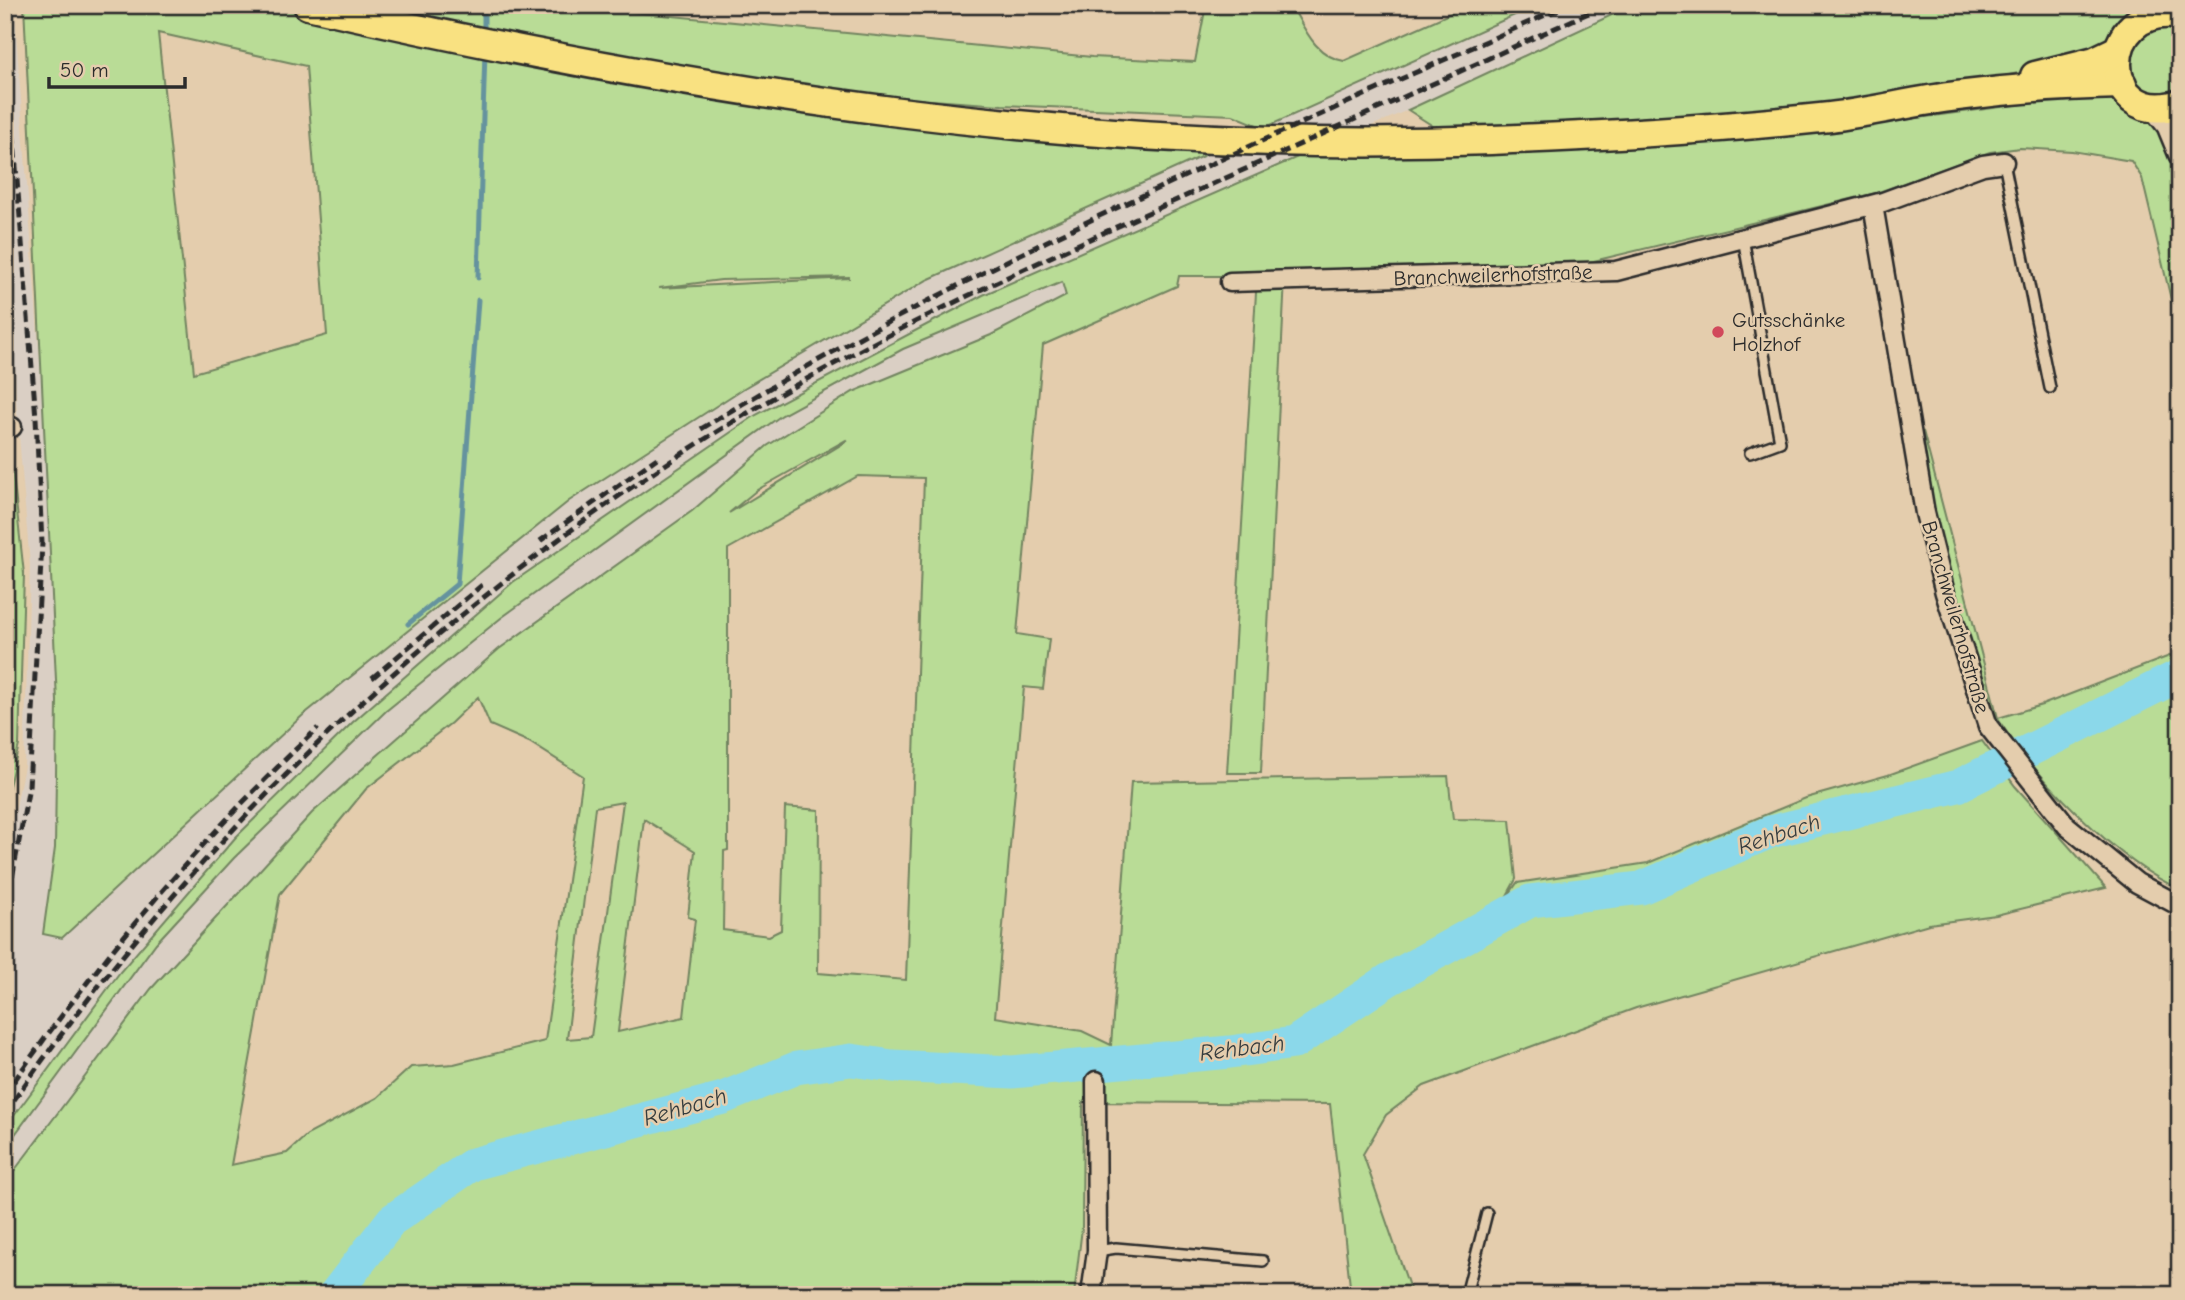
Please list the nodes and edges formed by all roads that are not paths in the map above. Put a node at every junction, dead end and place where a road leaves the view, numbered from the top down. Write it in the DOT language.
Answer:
graph roads {
  1 [pos="308,5"];
  2 [pos="2171,5"];
  3 [pos="2139,13"];
  4 [pos="2180,14"];
  5 [pos="2116,51"];
  6 [pos="2122,84"];
  7 [pos="1958,96"];
  8 [pos="2166,105"];
  9 [pos="2180,155"];
  10 [pos="2004,162"];
  11 [pos="1872,205"];
  12 [pos="1743,238"];
  13 [pos="1230,282"];
  14 [pos="2050,388"];
  15 [pos="1751,453"];
  16 [pos="2180,906"];
  17 [pos="1096,1081"];
  18 [pos="1488,1213"];
  19 [pos="1097,1251"];
  20 [pos="1263,1261"];
  21 [pos="1091,1295"];
  22 [pos="1466,1295"];
  1 -- 7 [label="main road"];
  2 -- 4 [label="street"];
  3 -- 4 [label="main road"];
  3 -- 5 [label="main road"];
  5 -- 6 [label="main road"];
  5 -- 7 [label="main road"];
  6 -- 7 [label="main road"];
  6 -- 8 [label="main road"];
  8 -- 9 [label="street"];
  10 -- 11 [label="street, Branchweilerhofstraße"];
  10 -- 14 [label="lane"];
  11 -- 12 [label="street, Branchweilerhofstraße"];
  11 -- 16 [label="street, Branchweilerhofstraße"];
  12 -- 13 [label="street, Branchweilerhofstraße"];
  12 -- 15 [label="lane"];
  17 -- 19 [label="street"];
  18 -- 22 [label="lane"];
  19 -- 20 [label="lane"];
  19 -- 21 [label="street"];
}
